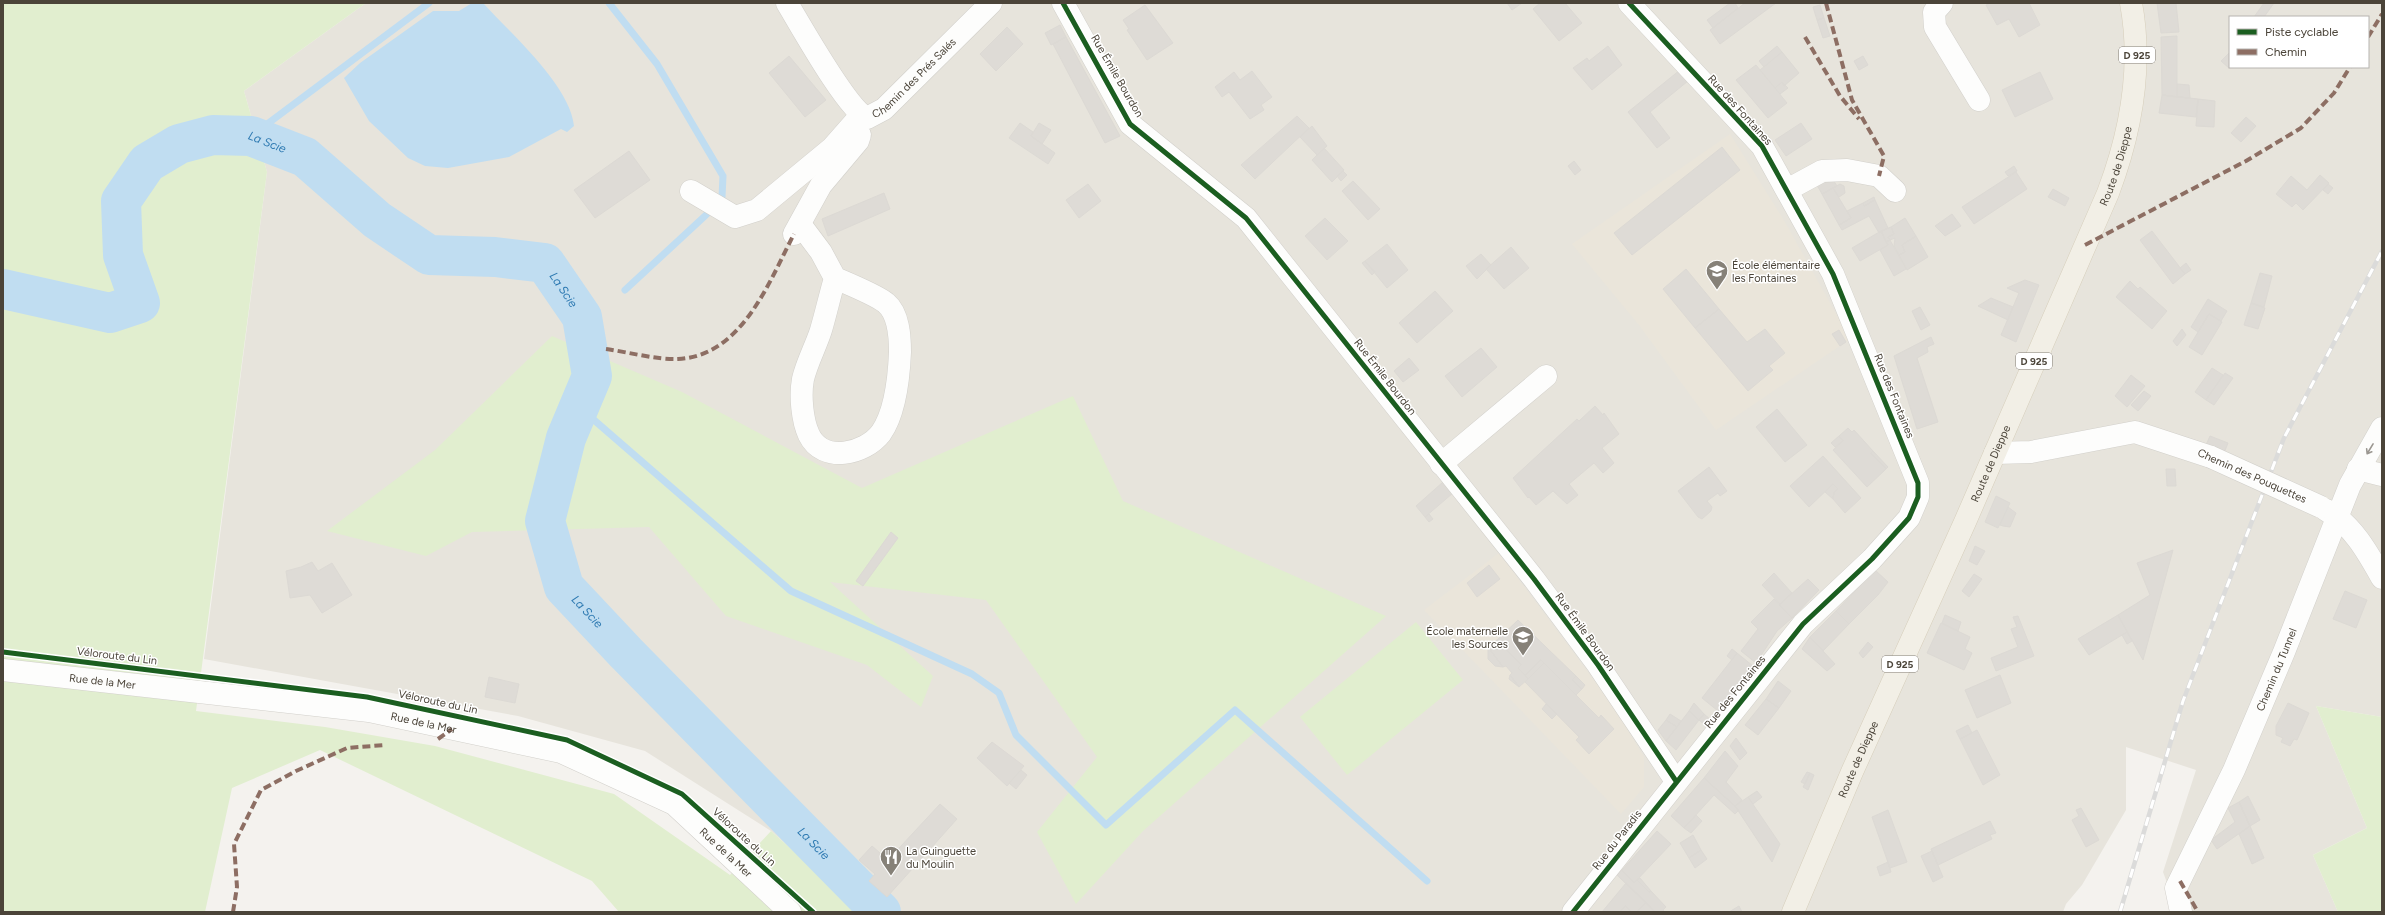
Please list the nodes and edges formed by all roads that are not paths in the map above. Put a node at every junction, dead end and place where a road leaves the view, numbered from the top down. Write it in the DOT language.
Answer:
graph roads {
  1 [pos="787,3"];
  2 [pos="991,3"];
  3 [pos="1064,3"];
  4 [pos="1628,3"];
  5 [pos="1942,3"];
  6 [pos="2131,3"];
  7 [pos="1979,100"];
  8 [pos="864,116"];
  9 [pos="1786,190"];
  10 [pos="1895,191"];
  11 [pos="696,194"];
  12 [pos="835,278"];
  13 [pos="1546,376"];
  14 [pos="2382,428"];
  15 [pos="1995,453"];
  16 [pos="1441,464"];
  17 [pos="2358,469"];
  18 [pos="2382,475"];
  19 [pos="2329,512"];
  20 [pos="2382,578"];
  21 [pos="3,670"];
  22 [pos="1676,781"];
  23 [pos="790,912"];
  24 [pos="1573,912"];
  25 [pos="1793,912"];
  26 [pos="2181,912"];
  1 -- 8 [label="street, Chemin des Prés Salés"];
  2 -- 8 [label="street, Chemin des Prés Salés"];
  3 -- 16 [label="street, Rue Émile Bourdon"];
  4 -- 9 [label="street, Rue des Fontaines"];
  5 -- 7 [label="street"];
  6 -- 15 [label="main road, Route de Dieppe / D 925"];
  8 -- 11 [label="street"];
  8 -- 12 [label="street"];
  9 -- 10 [label="street"];
  9 -- 22 [label="street, Rue des Fontaines"];
  12 -- 12 [label="street"];
  13 -- 16 [label="street"];
  14 -- 17 [label="street, Chemin du Tunnel, one-way"];
  15 -- 19 [label="street, Chemin des Pouquettes, bridge"];
  15 -- 25 [label="main road, Route de Dieppe / D 925"];
  16 -- 22 [label="street, Rue Émile Bourdon"];
  17 -- 18 [label="street"];
  17 -- 19 [label="street, Chemin du Tunnel"];
  19 -- 20 [label="street, Chemin des Pouquettes"];
  19 -- 26 [label="street, Chemin du Tunnel"];
  21 -- 23 [label="street, Rue de la Mer"];
  22 -- 24 [label="street, Rue du Paradis"];
}
